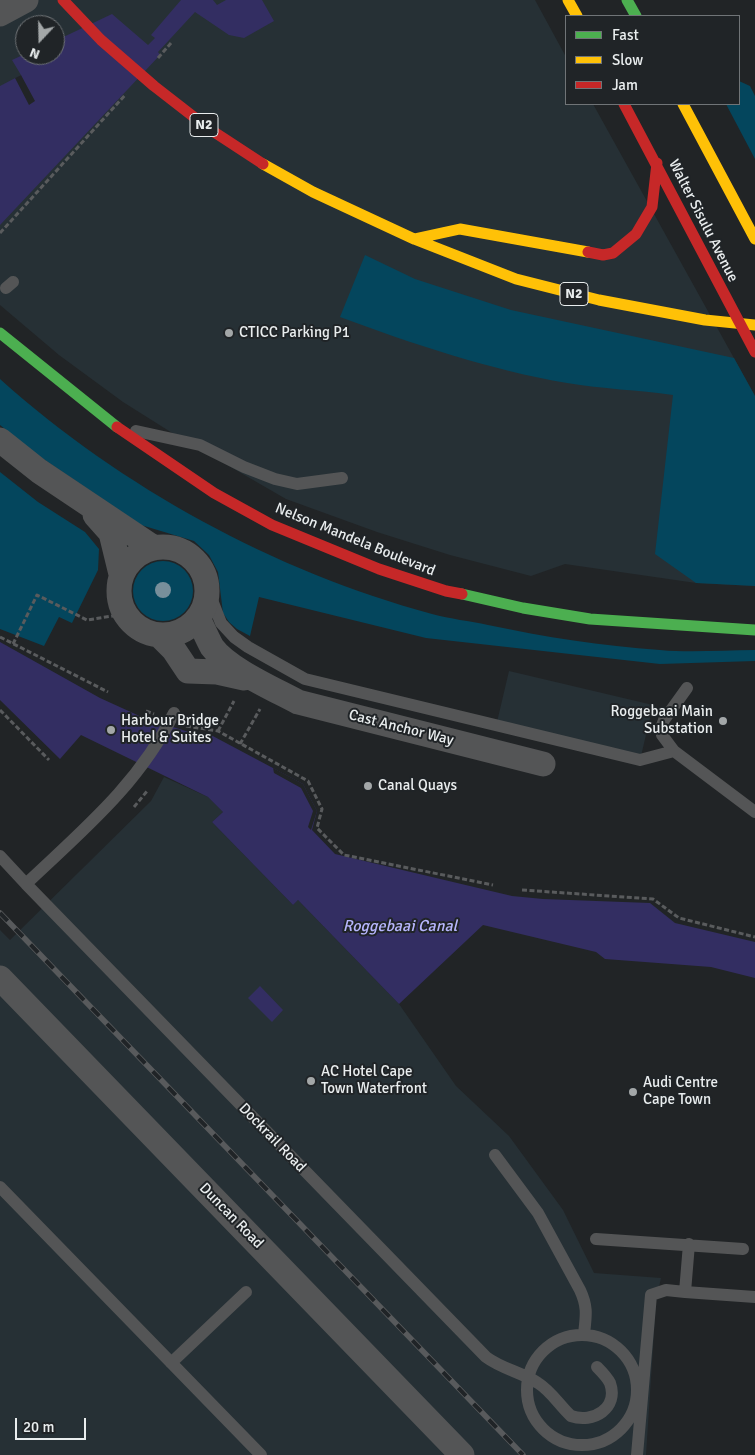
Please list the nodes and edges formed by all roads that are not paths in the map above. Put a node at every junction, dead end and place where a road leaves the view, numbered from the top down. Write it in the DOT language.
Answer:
graph roads {
  1 [pos="26,0"];
  2 [pos="63,0"];
  3 [pos="568,0"];
  4 [pos="627,0"];
  5 [pos="0,14"];
  6 [pos="576,15"];
  7 [pos="635,15"];
  8 [pos="625,105"];
  9 [pos="684,105"];
  10 [pos="657,163"];
  11 [pos="755,239"];
  12 [pos="414,240"];
  13 [pos="740,324"];
  14 [pos="755,325"];
  15 [pos="0,333"];
  16 [pos="755,352"];
  17 [pos="116,427"];
  18 [pos="0,440"];
  19 [pos="342,478"];
  20 [pos="73,494"];
  21 [pos="154,548"];
  22 [pos="122,574"];
  23 [pos="208,590"];
  24 [pos="195,621"];
  25 [pos="755,630"];
  26 [pos="159,635"];
  27 [pos="187,676"];
  28 [pos="687,688"];
  29 [pos="262,695"];
  30 [pos="172,716"];
  31 [pos="674,751"];
  32 [pos="543,764"];
  33 [pos="755,812"];
  34 [pos="0,856"];
  35 [pos="26,884"];
  36 [pos="0,978"];
  37 [pos="495,1154"];
  38 [pos="0,1187"];
  39 [pos="596,1239"];
  40 [pos="689,1244"];
  41 [pos="743,1249"];
  42 [pos="246,1292"];
  43 [pos="685,1292"];
  44 [pos="755,1297"];
  45 [pos="584,1334"];
  46 [pos="171,1363"];
  47 [pos="597,1368"];
  48 [pos="528,1377"];
  49 [pos="261,1455"];
  50 [pos="462,1455"];
  51 [pos="637,1455"];
  1 -- 5 [label="street"];
  2 -- 12 [label="main road, N2"];
  3 -- 6 [label="main road"];
  4 -- 7 [label="main road"];
  8 -- 10 [label="main road, Walter Sisulu Avenue"];
  9 -- 11 [label="main road"];
  10 -- 12 [label="main road"];
  10 -- 13 [label="main road, Walter Sisulu Avenue"];
  12 -- 13 [label="main road, N2"];
  13 -- 14 [label="main road, N2"];
  13 -- 16 [label="main road, Walter Sisulu Avenue"];
  15 -- 17 [label="main road, Nelson Mandela Boulevard"];
  17 -- 19 [label="lane"];
  17 -- 25 [label="main road, Nelson Mandela Boulevard"];
  18 -- 20 [label="street"];
  20 -- 21 [label="street"];
  20 -- 22 [label="street"];
  21 -- 22 [label="street"];
  21 -- 23 [label="street"];
  22 -- 26 [label="street"];
  23 -- 24 [label="street"];
  23 -- 31 [label="lane"];
  24 -- 26 [label="street"];
  24 -- 27 [label="street"];
  24 -- 29 [label="street, Cast Anchor Way"];
  26 -- 27 [label="street"];
  27 -- 29 [label="street, Cast Anchor Way"];
  28 -- 31 [label="lane"];
  29 -- 32 [label="street, Cast Anchor Way"];
  30 -- 35 [label="lane"];
  31 -- 33 [label="lane"];
  34 -- 35 [label="lane, Dockrail Road"];
  35 -- 48 [label="lane, Dockrail Road"];
  36 -- 50 [label="street, Duncan Road"];
  37 -- 45 [label="lane"];
  38 -- 46 [label="lane"];
  39 -- 40 [label="lane"];
  40 -- 41 [label="lane"];
  40 -- 43 [label="lane"];
  42 -- 46 [label="lane"];
  43 -- 44 [label="lane"];
  43 -- 51 [label="lane"];
  45 -- 48 [label="lane"];
  45 -- 48 [label="lane"];
  46 -- 49 [label="lane"];
  47 -- 48 [label="lane, Dockrail Road"];
}
